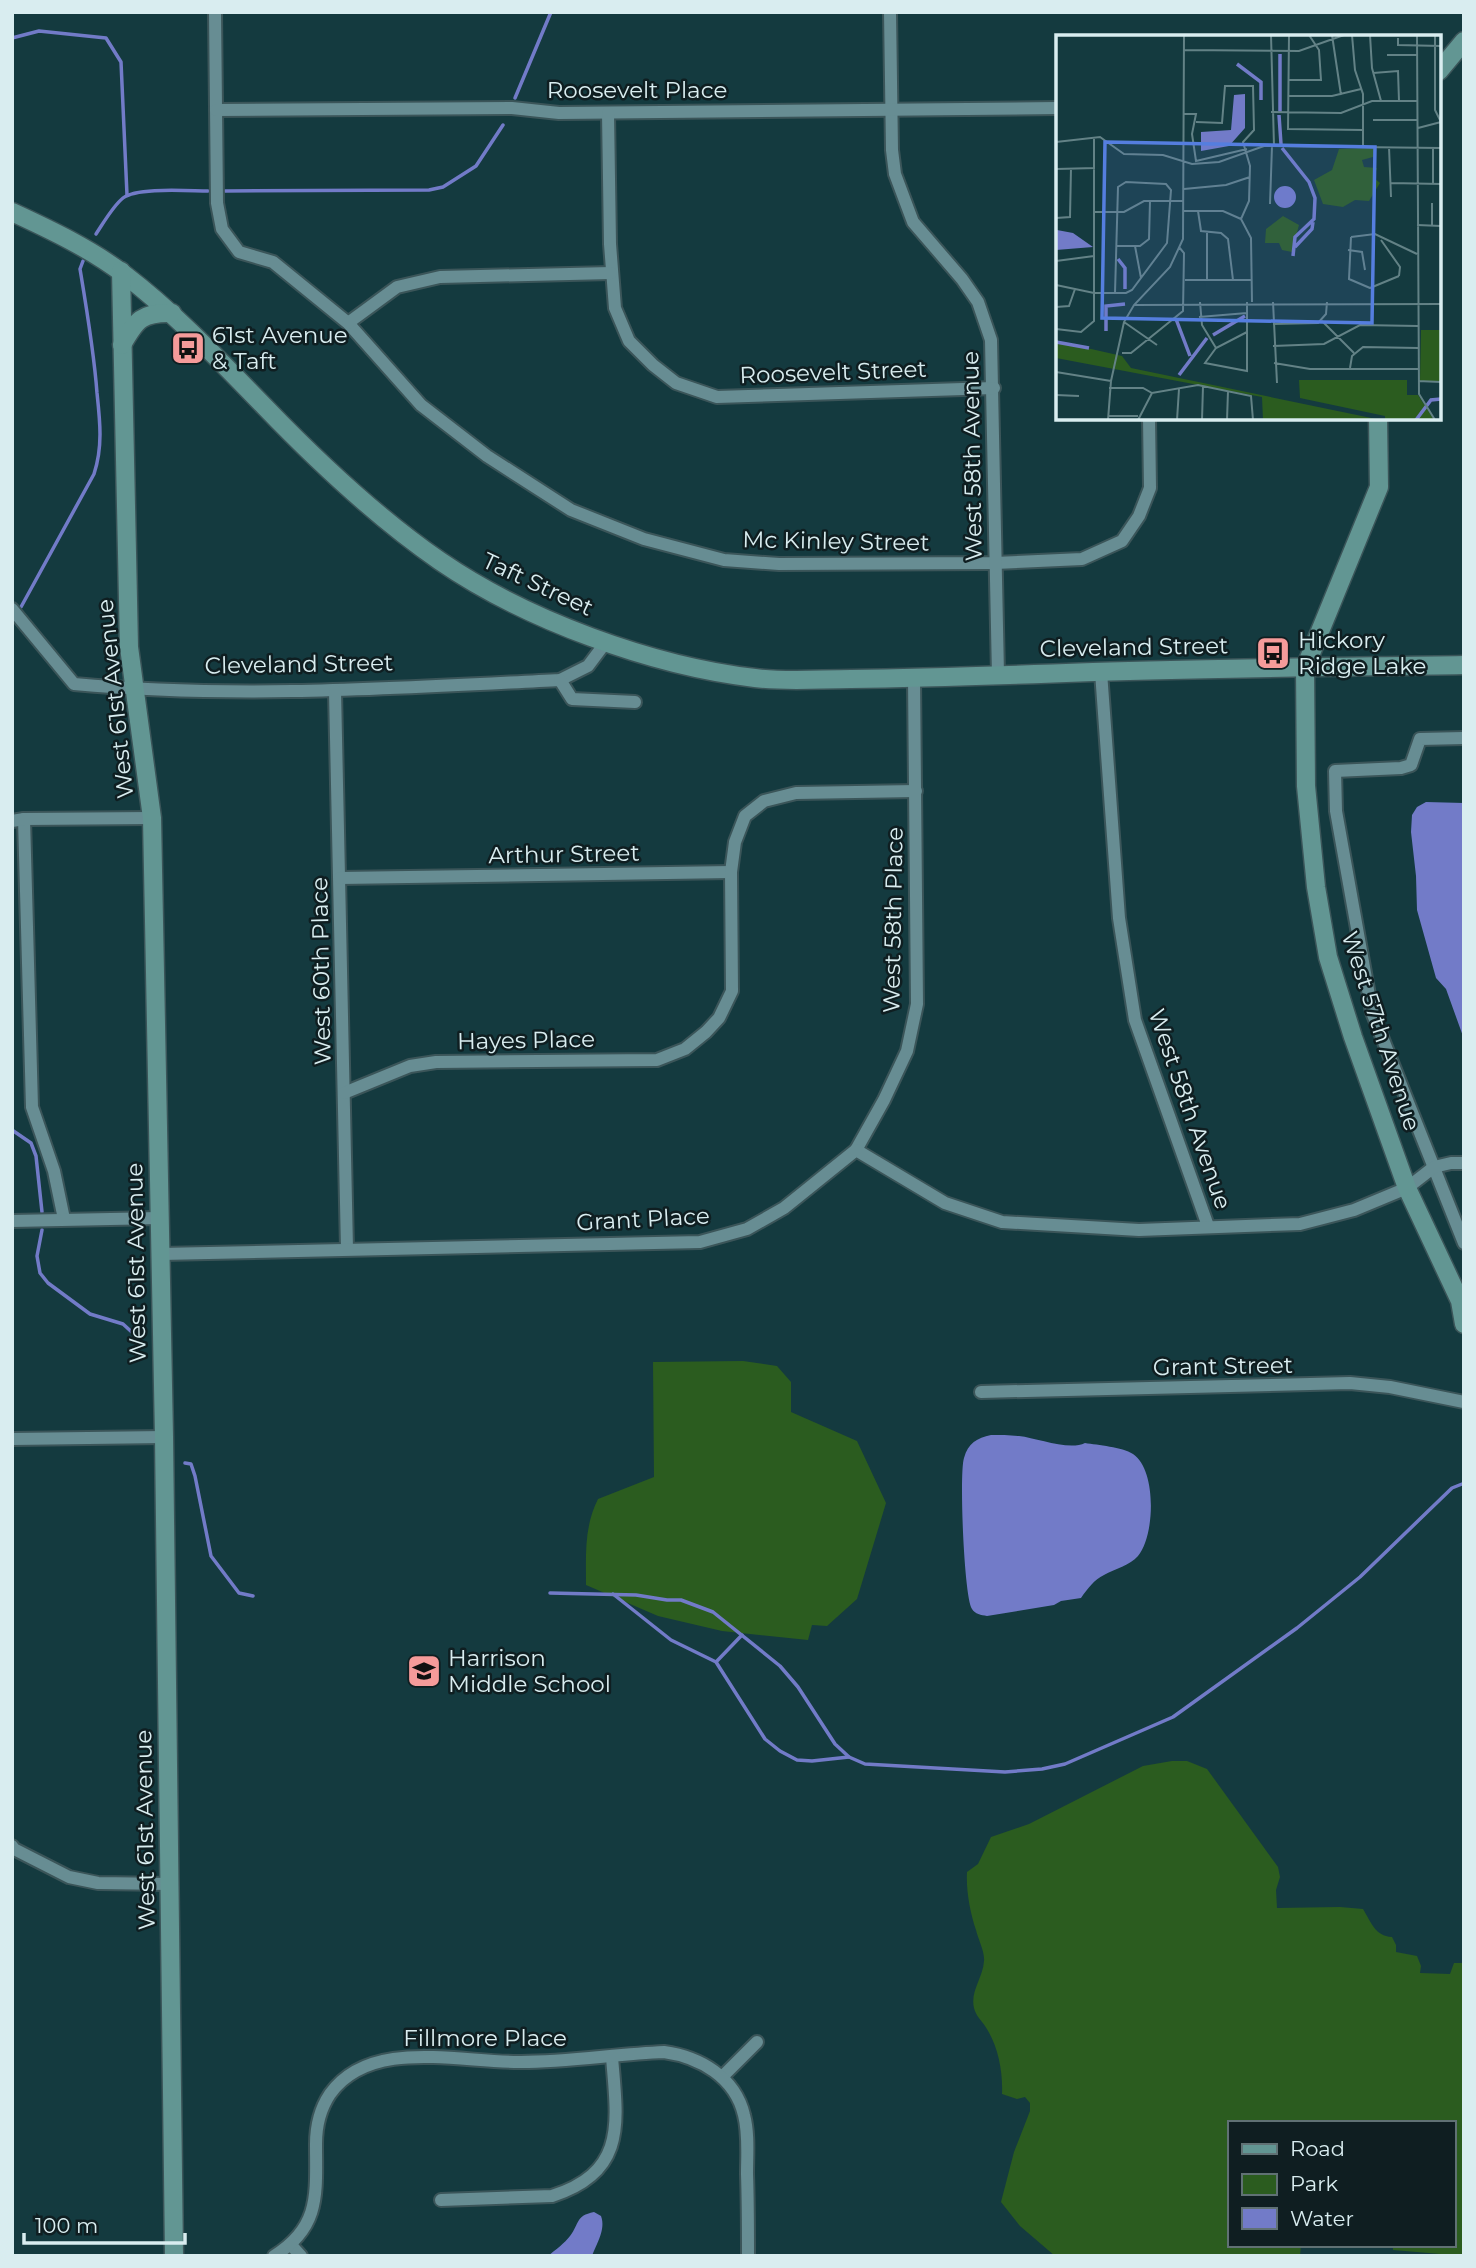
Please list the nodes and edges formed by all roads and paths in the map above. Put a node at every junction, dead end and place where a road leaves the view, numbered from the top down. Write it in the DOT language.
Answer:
graph roads {
  1 [pos="215,12"];
  2 [pos="890,12"];
  3 [pos="1464,41"];
  4 [pos="1441,69"];
  5 [pos="1056,108"];
  6 [pos="891,109"];
  7 [pos="216,110"];
  8 [pos="608,113"];
  9 [pos="12,212"];
  10 [pos="121,271"];
  11 [pos="611,273"];
  12 [pos="172,313"];
  13 [pos="348,323"];
  14 [pos="122,345"];
  15 [pos="994,388"];
  16 [pos="1149,420"];
  17 [pos="1378,420"];
  18 [pos="995,563"];
  19 [pos="12,609"];
  20 [pos="606,642"];
  21 [pos="1464,665"];
  22 [pos="1305,668"];
  23 [pos="1101,672"];
  24 [pos="998,675"];
  25 [pos="848,678"];
  26 [pos="914,678"];
  27 [pos="560,680"];
  28 [pos="134,689"];
  29 [pos="335,691"];
  30 [pos="635,702"];
  31 [pos="1464,738"];
  32 [pos="916,791"];
  33 [pos="152,818"];
  34 [pos="18,820"];
  35 [pos="732,873"];
  36 [pos="340,878"];
  37 [pos="344,1093"];
  38 [pos="856,1150"];
  39 [pos="1464,1163"];
  40 [pos="1434,1167"];
  41 [pos="1407,1188"];
  42 [pos="160,1218"];
  43 [pos="64,1219"];
  44 [pos="12,1221"];
  45 [pos="1208,1227"];
  46 [pos="1464,1243"];
  47 [pos="347,1249"];
  48 [pos="161,1254"];
  49 [pos="1464,1324"];
  50 [pos="981,1392"];
  51 [pos="1464,1402"];
  52 [pos="164,1437"];
  53 [pos="12,1439"];
  54 [pos="13,1849"];
  55 [pos="170,1884"];
  56 [pos="757,2042"];
  57 [pos="612,2057"];
  58 [pos="722,2077"];
  59 [pos="441,2200"];
  60 [pos="292,2245"];
  61 [pos="174,2256"];
  62 [pos="274,2256"];
  63 [pos="301,2256"];
  64 [pos="748,2256"];
  1 -- 7 [label="street"];
  2 -- 6 [label="street, West 58th Avenue"];
  3 -- 4 [label="main road"];
  5 -- 6 [label="street, Roosevelt Place"];
  6 -- 8 [label="street, Roosevelt Place"];
  6 -- 15 [label="street, West 58th Avenue"];
  7 -- 8 [label="street, Roosevelt Place"];
  7 -- 13 [label="street, Mc Kinley Street"];
  8 -- 11 [label="street"];
  9 -- 10 [label="main road, Taft Street"];
  10 -- 12 [label="main road, Taft Street"];
  10 -- 14 [label="main road, West 61st Avenue"];
  11 -- 13 [label="street"];
  11 -- 15 [label="street, Roosevelt Street"];
  12 -- 14 [label="main road"];
  12 -- 20 [label="main road, Taft Street"];
  13 -- 18 [label="street, Mc Kinley Street"];
  14 -- 28 [label="main road, West 61st Avenue"];
  15 -- 18 [label="street, West 58th Avenue"];
  16 -- 18 [label="street, Mc Kinley Street"];
  17 -- 22 [label="main road, West 57th Avenue"];
  18 -- 24 [label="street, West 58th Avenue"];
  19 -- 28 [label="street, Cleveland Street"];
  20 -- 25 [label="main road, Taft Street"];
  20 -- 27 [label="street, Cleveland Street"];
  21 -- 22 [label="main road, Cleveland Street"];
  22 -- 23 [label="main road, Cleveland Street"];
  22 -- 41 [label="main road, West 57th Avenue"];
  23 -- 24 [label="main road, Cleveland Street"];
  23 -- 45 [label="street, West 58th Avenue"];
  24 -- 26 [label="main road, Cleveland Street"];
  25 -- 26 [label="main road, Cleveland Street"];
  26 -- 32 [label="street, West 58th Place"];
  27 -- 29 [label="street, Cleveland Street"];
  27 -- 30 [label="street"];
  28 -- 29 [label="street, Cleveland Street"];
  28 -- 33 [label="main road, West 61st Avenue"];
  29 -- 36 [label="street, West 60th Place"];
  31 -- 40 [label="street"];
  32 -- 35 [label="street"];
  32 -- 38 [label="street, West 58th Place"];
  33 -- 34 [label="street"];
  33 -- 42 [label="main road, West 61st Avenue"];
  34 -- 43 [label="street"];
  35 -- 36 [label="street, Arthur Street"];
  35 -- 37 [label="street, Hayes Place"];
  36 -- 37 [label="street, West 60th Place"];
  37 -- 47 [label="street, West 60th Place"];
  38 -- 45 [label="street"];
  38 -- 47 [label="street, Grant Place"];
  39 -- 40 [label="street"];
  40 -- 41 [label="street"];
  40 -- 46 [label="street"];
  41 -- 45 [label="street"];
  41 -- 49 [label="main road, West 57th Avenue"];
  42 -- 43 [label="street"];
  42 -- 48 [label="main road, West 61st Avenue"];
  43 -- 44 [label="street"];
  47 -- 48 [label="street, Grant Place"];
  48 -- 52 [label="main road, West 61st Avenue"];
  50 -- 51 [label="street, Grant Street"];
  52 -- 53 [label="street"];
  52 -- 55 [label="main road, West 61st Avenue"];
  54 -- 55 [label="street"];
  55 -- 61 [label="main road, West 61st Avenue"];
  56 -- 58 [label="street"];
  57 -- 58 [label="street, Fillmore Place"];
  57 -- 59 [label="street"];
  57 -- 60 [label="street, Fillmore Place"];
  58 -- 64 [label="street"];
  60 -- 62 [label="street"];
  60 -- 63 [label="street"];
}
